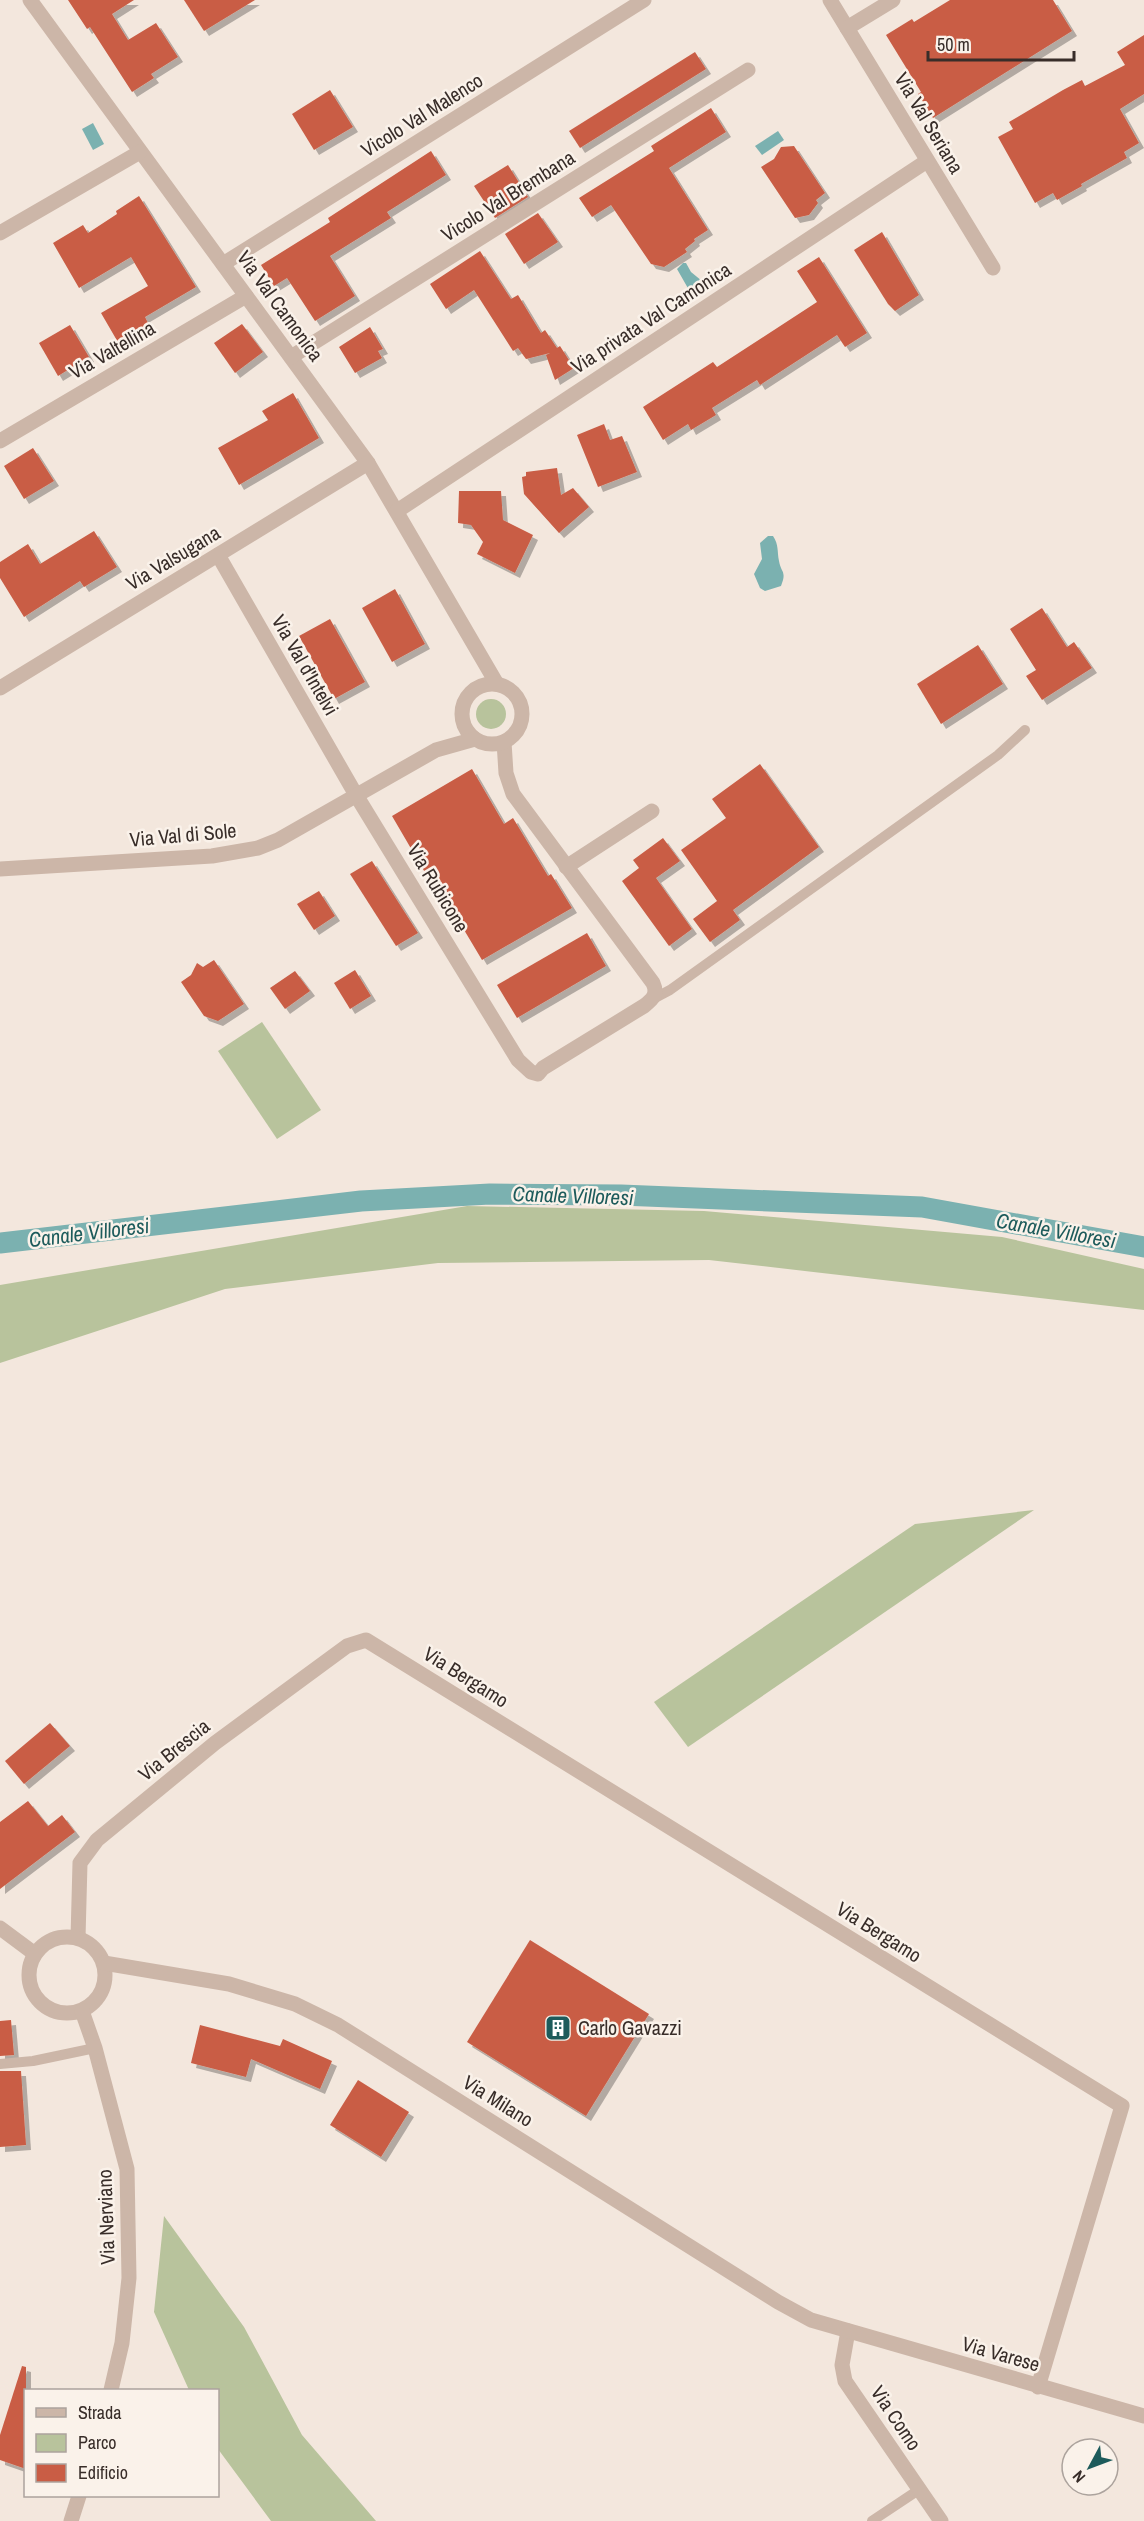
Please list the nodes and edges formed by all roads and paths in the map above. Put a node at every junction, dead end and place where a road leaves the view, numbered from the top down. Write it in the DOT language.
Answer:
graph roads {
  1 [pos="30,0"];
  2 [pos="644,0"];
  3 [pos="830,0"];
  4 [pos="893,0"];
  5 [pos="847,28"];
  6 [pos="748,70"];
  7 [pos="140,152"];
  8 [pos="927,161"];
  9 [pos="0,233"];
  10 [pos="223,264"];
  11 [pos="993,268"];
  12 [pos="246,296"];
  13 [pos="291,357"];
  14 [pos="0,441"];
  15 [pos="368,463"];
  16 [pos="397,511"];
  17 [pos="218,555"];
  18 [pos="476,651"];
  19 [pos="497,684"];
  20 [pos="0,688"];
  21 [pos="477,688"];
  22 [pos="463,723"];
  23 [pos="1025,730"];
  24 [pos="478,741"];
  25 [pos="504,742"];
  26 [pos="436,750"];
  27 [pos="506,773"];
  28 [pos="356,795"];
  29 [pos="652,811"];
  30 [pos="566,867"];
  31 [pos="0,869"];
  32 [pos="649,1003"];
  33 [pos="366,1640"];
  34 [pos="0,1928"];
  35 [pos="78,1938"];
  36 [pos="35,1954"];
  37 [pos="104,1963"];
  38 [pos="82,2011"];
  39 [pos="95,2048"];
  40 [pos="0,2064"];
  41 [pos="848,2331"];
  42 [pos="1038,2387"];
  43 [pos="111,2389"];
  44 [pos="1144,2416"];
  45 [pos="920,2489"];
  46 [pos="79,2497"];
  47 [pos="71,2521"];
  48 [pos="872,2521"];
  49 [pos="941,2521"];
  1 -- 7 [label="street, Via Val Camonica"];
  2 -- 10 [label="street, Vicolo Val Malenco"];
  3 -- 5 [label="street, Via Val Seriana"];
  4 -- 5 [label="street"];
  5 -- 8 [label="street, Via Val Seriana"];
  6 -- 13 [label="street, Vicolo Val Brembana"];
  7 -- 9 [label="street"];
  7 -- 10 [label="street, Via Val Camonica"];
  8 -- 11 [label="street, Via Val Seriana"];
  8 -- 16 [label="street, Via privata Val Camonica"];
  10 -- 12 [label="street, Via Val Camonica"];
  12 -- 13 [label="street, Via Val Camonica"];
  12 -- 14 [label="street, Via Valtellina"];
  13 -- 15 [label="street, Via Val Camonica"];
  15 -- 16 [label="street, Via Val Camonica"];
  15 -- 17 [label="street, Via Valsugana"];
  16 -- 18 [label="street, Via Val Camonica"];
  17 -- 20 [label="street, Via Valsugana"];
  17 -- 28 [label="street, Via Val d'Intelvi"];
  18 -- 19 [label="street, Via Val Camonica"];
  18 -- 21 [label="street, Via Val Camonica"];
  19 -- 21 [label="street"];
  19 -- 25 [label="street"];
  21 -- 22 [label="street"];
  22 -- 24 [label="street"];
  22 -- 26 [label="street"];
  23 -- 32 [label="lane"];
  24 -- 25 [label="street"];
  24 -- 26 [label="street"];
  24 -- 27 [label="street"];
  25 -- 27 [label="street"];
  26 -- 28 [label="street"];
  27 -- 30 [label="street"];
  28 -- 31 [label="street, Via Val di Sole"];
  28 -- 32 [label="street, Via Rubicone"];
  29 -- 30 [label="street"];
  30 -- 32 [label="street"];
  33 -- 35 [label="street, Via Brescia"];
  33 -- 42 [label="street, Via Bergamo"];
  34 -- 36 [label="street"];
  35 -- 36 [label="street"];
  35 -- 37 [label="street"];
  36 -- 38 [label="street"];
  37 -- 38 [label="street"];
  37 -- 41 [label="street, Via Milano"];
  38 -- 39 [label="street, Via Nerviano"];
  39 -- 40 [label="lane"];
  39 -- 43 [label="street, Via Nerviano"];
  41 -- 42 [label="street, Via Varese"];
  41 -- 45 [label="street, Via Como"];
  42 -- 44 [label="street, Via Varese"];
  45 -- 48 [label="lane"];
  45 -- 49 [label="street, Via Como"];
  46 -- 47 [label="street"];
}
